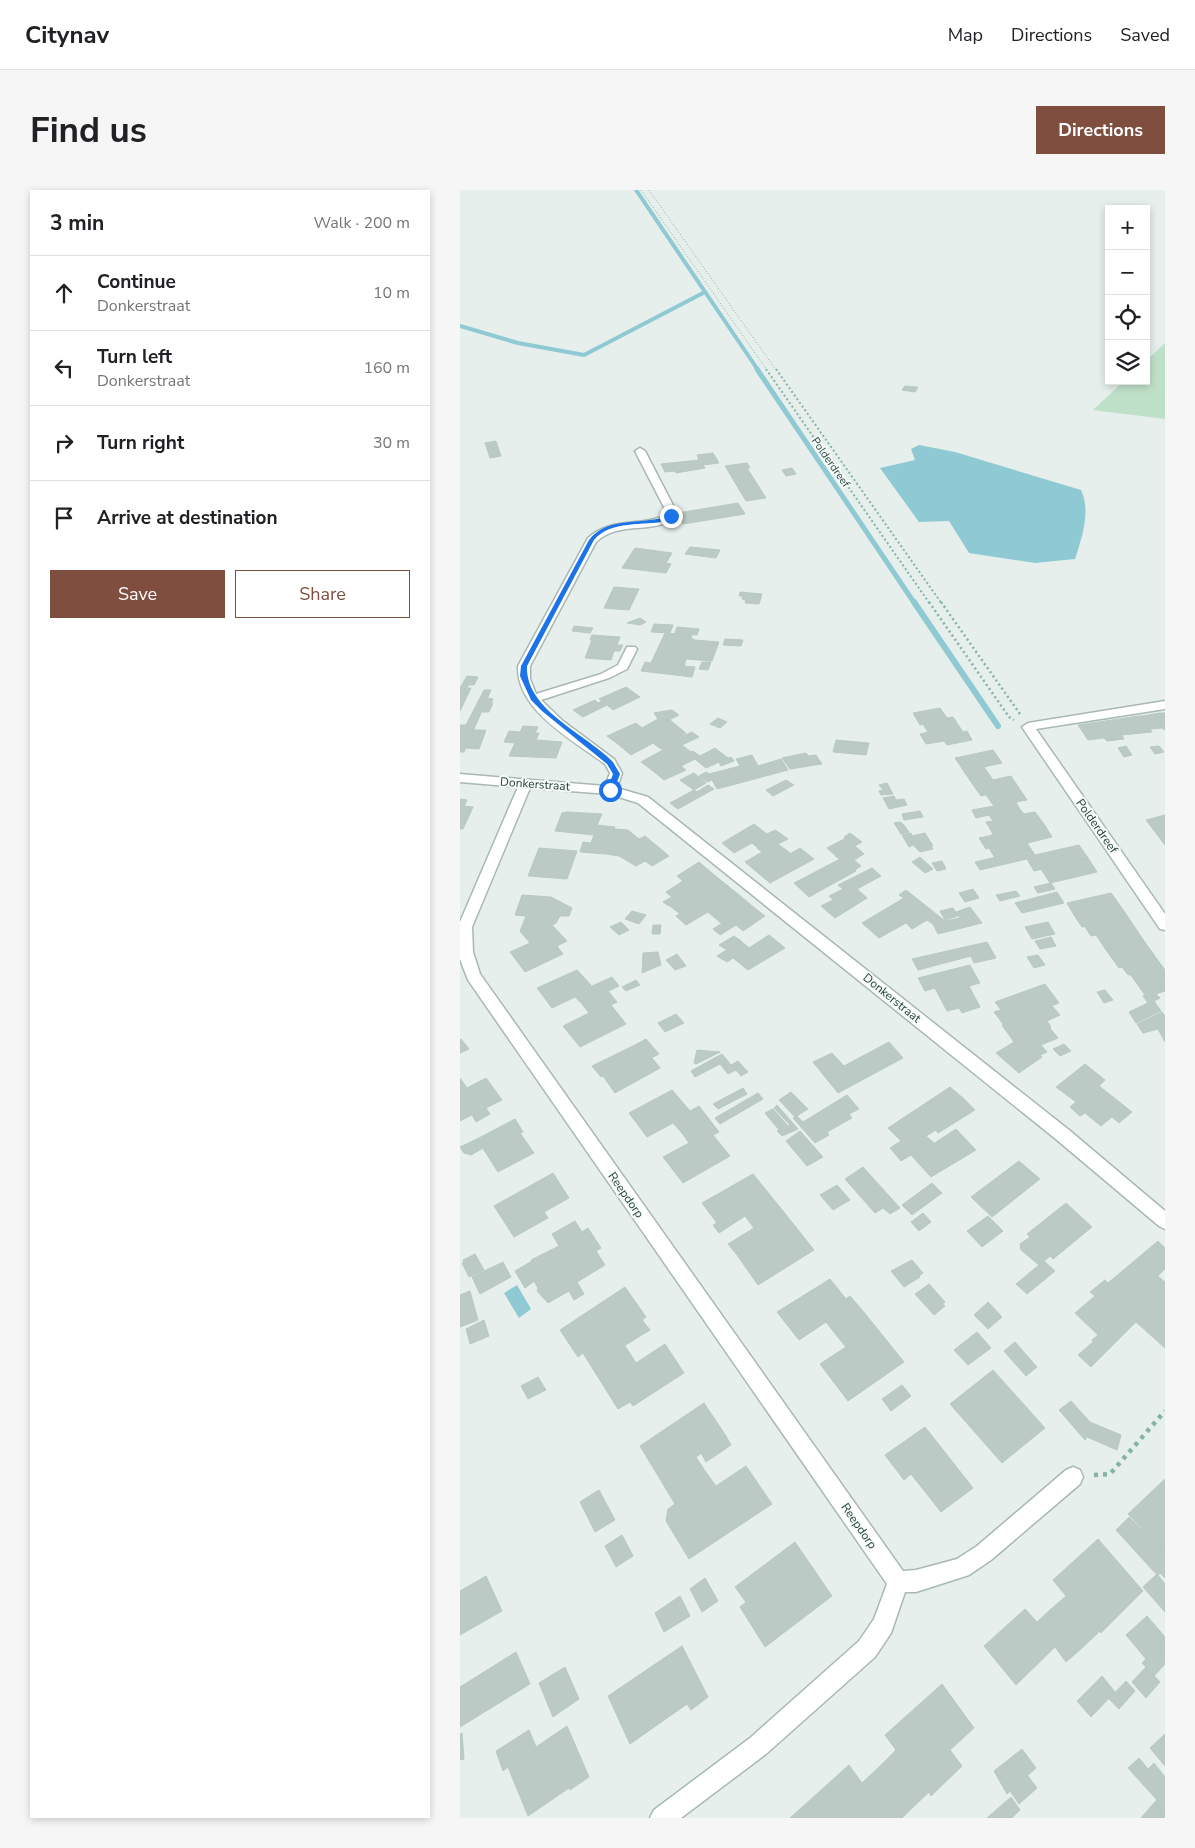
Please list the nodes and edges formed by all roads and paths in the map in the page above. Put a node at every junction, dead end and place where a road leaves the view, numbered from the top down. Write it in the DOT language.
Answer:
graph roads {
  1 [pos="640,190"];
  2 [pos="650,190"];
  3 [pos="640,451"];
  4 [pos="632,649"];
  5 [pos="533,699"];
  6 [pos="1165,705"];
  7 [pos="1028,726"];
  8 [pos="460,778"];
  9 [pos="525,784"];
  10 [pos="610,790"];
  11 [pos="1165,925"];
  12 [pos="1165,1221"];
  13 [pos="1165,1411"];
  14 [pos="1073,1477"];
  15 [pos="898,1582"];
  16 [pos="662,1818"];
  1 -- 7 [label="path, Polderdreef"];
  2 -- 7 [label="path, Polderdreef"];
  3 -- 5 [label="street"];
  4 -- 5 [label="street"];
  5 -- 10 [label="street"];
  6 -- 7 [label="street"];
  7 -- 11 [label="street, Polderdreef"];
  8 -- 9 [label="street, Donkerstraat"];
  9 -- 10 [label="street, Donkerstraat"];
  9 -- 15 [label="street, Reepdorp"];
  10 -- 12 [label="street, Donkerstraat"];
  13 -- 14 [label="path"];
  14 -- 15 [label="street"];
  15 -- 16 [label="street"];
}
